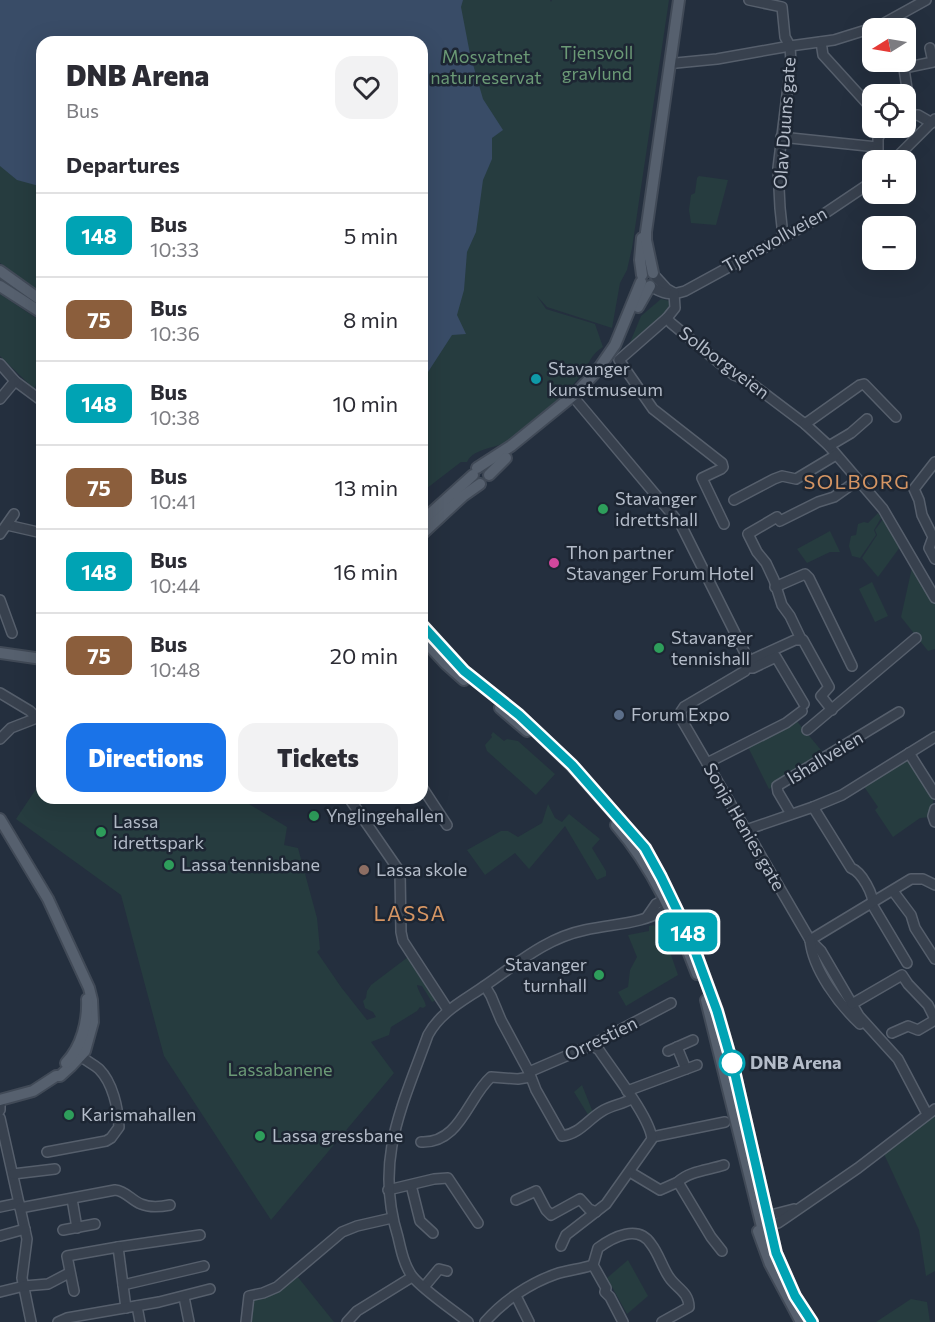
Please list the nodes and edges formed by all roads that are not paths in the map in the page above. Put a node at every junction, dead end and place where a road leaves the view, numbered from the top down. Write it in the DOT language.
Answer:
graph roads {
  1 [pos="679,0"];
  2 [pos="749,0"];
  3 [pos="926,0"];
  4 [pos="783,3"];
  5 [pos="900,18"];
  6 [pos="862,32"];
  7 [pos="821,42"];
  8 [pos="790,46"];
  9 [pos="930,48"];
  10 [pos="676,63"];
  11 [pos="916,64"];
  12 [pos="862,98"];
  13 [pos="916,115"];
  14 [pos="933,121"];
  15 [pos="780,137"];
  16 [pos="878,138"];
  17 [pos="877,147"];
  18 [pos="877,150"];
  19 [pos="904,150"];
  20 [pos="862,188"];
  21 [pos="783,236"];
  22 [pos="0,271"];
  23 [pos="649,280"];
  24 [pos="0,286"];
  25 [pos="674,293"];
  26 [pos="36,297"];
  27 [pos="36,309"];
  28 [pos="667,318"];
  29 [pos="0,364"];
  30 [pos="15,381"];
  31 [pos="36,397"];
  32 [pos="0,399"];
  33 [pos="576,400"];
  34 [pos="896,417"];
  35 [pos="867,419"];
  36 [pos="805,424"];
  37 [pos="829,446"];
  38 [pos="836,455"];
  39 [pos="935,462"];
  40 [pos="475,472"];
  41 [pos="489,475"];
  42 [pos="858,480"];
  43 [pos="480,484"];
  44 [pos="734,500"];
  45 [pos="14,514"];
  46 [pos="428,515"];
  47 [pos="724,524"];
  48 [pos="7,525"];
  49 [pos="428,529"];
  50 [pos="36,532"];
  51 [pos="0,534"];
  52 [pos="935,559"];
  53 [pos="775,587"];
  54 [pos="935,598"];
  55 [pos="0,600"];
  56 [pos="428,632"];
  57 [pos="12,633"];
  58 [pos="916,638"];
  59 [pos="801,639"];
  60 [pos="428,644"];
  61 [pos="0,652"];
  62 [pos="0,658"];
  63 [pos="36,660"];
  64 [pos="36,661"];
  65 [pos="748,664"];
  66 [pos="852,666"];
  67 [pos="0,693"];
  68 [pos="832,710"];
  69 [pos="899,712"];
  70 [pos="36,715"];
  71 [pos="36,719"];
  72 [pos="807,730"];
  73 [pos="935,737"];
  74 [pos="0,739"];
  75 [pos="909,753"];
  76 [pos="707,763"];
  77 [pos="935,794"];
  78 [pos="428,796"];
  79 [pos="353,804"];
  80 [pos="813,807"];
  81 [pos="935,809"];
  82 [pos="791,814"];
  83 [pos="0,819"];
  84 [pos="935,822"];
  85 [pos="447,825"];
  86 [pos="746,830"];
  87 [pos="935,885"];
  88 [pos="892,891"];
  89 [pos="668,901"];
  90 [pos="873,902"];
  91 [pos="810,940"];
  92 [pos="935,959"];
  93 [pos="907,963"];
  94 [pos="485,986"];
  95 [pos="671,1003"];
  96 [pos="852,1004"];
  97 [pos="448,1010"];
  98 [pos="935,1019"];
  99 [pos="872,1030"];
  100 [pos="892,1033"];
  101 [pos="693,1040"];
  102 [pos="593,1046"];
  103 [pos="80,1053"];
  104 [pos="697,1065"];
  105 [pos="686,1069"];
  106 [pos="529,1074"];
  107 [pos="629,1095"];
  108 [pos="3,1103"];
  109 [pos="931,1112"];
  110 [pos="0,1118"];
  111 [pos="725,1122"];
  112 [pos="652,1137"];
  113 [pos="421,1142"];
  114 [pos="47,1152"];
  115 [pos="724,1166"];
  116 [pos="55,1168"];
  117 [pos="630,1172"];
  118 [pos="13,1174"];
  119 [pos="678,1182"];
  120 [pos="411,1185"];
  121 [pos="751,1189"];
  122 [pos="388,1190"];
  123 [pos="72,1199"];
  124 [pos="516,1200"];
  125 [pos="170,1205"];
  126 [pos="19,1206"];
  127 [pos="0,1207"];
  128 [pos="596,1212"];
  129 [pos="392,1218"];
  130 [pos="766,1221"];
  131 [pos="478,1223"];
  132 [pos="94,1224"];
  133 [pos="77,1228"];
  134 [pos="25,1229"];
  135 [pos="63,1230"];
  136 [pos="434,1233"];
  137 [pos="200,1234"];
  138 [pos="0,1236"];
  139 [pos="561,1246"];
  140 [pos="118,1247"];
  141 [pos="712,1256"];
  142 [pos="593,1265"];
  143 [pos="204,1266"];
  144 [pos="447,1271"];
  145 [pos="69,1273"];
  146 [pos="412,1276"];
  147 [pos="779,1281"];
  148 [pos="123,1285"];
  149 [pos="24,1286"];
  150 [pos="424,1287"];
  151 [pos="210,1289"];
  152 [pos="74,1291"];
  153 [pos="0,1292"];
  154 [pos="516,1296"];
  155 [pos="184,1297"];
  156 [pos="132,1307"];
  157 [pos="93,1318"];
  158 [pos="31,1322"];
  159 [pos="58,1322"];
  160 [pos="140,1322"];
  161 [pos="189,1322"];
  162 [pos="246,1322"];
  163 [pos="347,1322"];
  164 [pos="468,1322"];
  165 [pos="485,1322"];
  166 [pos="529,1322"];
  167 [pos="623,1322"];
  168 [pos="662,1322"];
  169 [pos="801,1322"];
  170 [pos="812,1322"];
  1 -- 23 [label="main road"];
  2 -- 4 [label="street"];
  3 -- 5 [label="street"];
  4 -- 8 [label="street, Olav Duuns gate"];
  6 -- 7 [label="street"];
  7 -- 8 [label="street"];
  7 -- 12 [label="street"];
  8 -- 10 [label="street"];
  8 -- 15 [label="street, Olav Duuns gate"];
  9 -- 11 [label="street"];
  13 -- 14 [label="street"];
  14 -- 19 [label="street"];
  15 -- 17 [label="street"];
  15 -- 21 [label="street, Olav Duuns gate"];
  16 -- 17 [label="street"];
  17 -- 18 [label="street"];
  20 -- 21 [label="street, Tjensvollveien"];
  21 -- 25 [label="street, Tjensvollveien"];
  22 -- 26 [label="main road"];
  23 -- 25 [label="street"];
  23 -- 33 [label="main road"];
  23 -- 40 [label="main road"];
  24 -- 27 [label="main road"];
  25 -- 28 [label="street, Solborgveien"];
  28 -- 36 [label="street, Solborgveien"];
  28 -- 47 [label="street"];
  29 -- 30 [label="street"];
  30 -- 31 [label="street"];
  30 -- 32 [label="street"];
  33 -- 41 [label="main road"];
  33 -- 65 [label="street"];
  34 -- 36 [label="street"];
  35 -- 37 [label="street"];
  36 -- 37 [label="street, Solborgveien"];
  37 -- 38 [label="street, Solborgveien"];
  38 -- 42 [label="street, Solborgveien"];
  38 -- 44 [label="street"];
  39 -- 52 [label="street"];
  40 -- 41 [label="main road"];
  40 -- 43 [label="main road"];
  40 -- 46 [label="main road"];
  41 -- 43 [label="main road"];
  42 -- 53 [label="street"];
  42 -- 54 [label="street, Solborgveien"];
  43 -- 49 [label="main road"];
  45 -- 48 [label="street"];
  48 -- 50 [label="street"];
  48 -- 51 [label="street"];
  53 -- 59 [label="street"];
  53 -- 66 [label="street"];
  55 -- 57 [label="street"];
  56 -- 89 [label="main road"];
  58 -- 68 [label="street"];
  59 -- 65 [label="street"];
  59 -- 68 [label="street"];
  60 -- 89 [label="main road"];
  61 -- 63 [label="main road"];
  62 -- 64 [label="main road"];
  65 -- 76 [label="street, Sonja Henies gate"];
  65 -- 76 [label="street"];
  67 -- 70 [label="street"];
  68 -- 72 [label="street"];
  69 -- 82 [label="street, Ishallveien"];
  71 -- 74 [label="street"];
  73 -- 75 [label="street, Ishallveien"];
  75 -- 77 [label="street"];
  75 -- 80 [label="street, Ishallveien"];
  76 -- 86 [label="street, Sonja Henies gate"];
  78 -- 85 [label="street"];
  79 -- 97 [label="street"];
  80 -- 82 [label="street, Ishallveien"];
  80 -- 90 [label="street"];
  81 -- 84 [label="street"];
  82 -- 86 [label="street, Ishallveien"];
  83 -- 103 [label="main road"];
  86 -- 91 [label="street, Sonja Henies gate"];
  87 -- 88 [label="street"];
  88 -- 90 [label="street"];
  88 -- 92 [label="street"];
  89 -- 94 [label="street"];
  89 -- 121 [label="main road"];
  89 -- 130 [label="main road"];
  90 -- 91 [label="street"];
  90 -- 93 [label="street"];
  91 -- 96 [label="street, Sonja Henies gate"];
  91 -- 99 [label="street, Sonja Henies gate"];
  94 -- 97 [label="street"];
  94 -- 106 [label="street"];
  95 -- 102 [label="street, Orrestien"];
  96 -- 98 [label="street"];
  96 -- 99 [label="street, Sonja Henies gate"];
  97 -- 122 [label="street"];
  98 -- 100 [label="street"];
  99 -- 109 [label="street, Sonja Henies gate"];
  101 -- 105 [label="street"];
  102 -- 106 [label="street, Orrestien"];
  102 -- 107 [label="street"];
  103 -- 108 [label="main road"];
  103 -- 114 [label="street"];
  104 -- 105 [label="street"];
  105 -- 107 [label="street"];
  106 -- 107 [label="street"];
  106 -- 113 [label="street, Orrestien"];
  107 -- 112 [label="street"];
  108 -- 110 [label="street"];
  109 -- 130 [label="street"];
  110 -- 118 [label="street"];
  111 -- 112 [label="street"];
  112 -- 117 [label="street"];
  115 -- 119 [label="street"];
  116 -- 118 [label="street"];
  117 -- 119 [label="street"];
  117 -- 128 [label="street"];
  118 -- 126 [label="street"];
  119 -- 141 [label="street"];
  120 -- 122 [label="street"];
  120 -- 131 [label="street"];
  120 -- 136 [label="street"];
  121 -- 130 [label="main road"];
  121 -- 147 [label="main road"];
  122 -- 129 [label="street"];
  123 -- 125 [label="street"];
  123 -- 126 [label="street"];
  123 -- 133 [label="street"];
  124 -- 128 [label="street"];
  126 -- 127 [label="street"];
  126 -- 134 [label="street"];
  128 -- 139 [label="street"];
  129 -- 146 [label="street"];
  129 -- 162 [label="street"];
  130 -- 147 [label="main road"];
  130 -- 170 [label="main road"];
  132 -- 133 [label="street"];
  133 -- 135 [label="street"];
  134 -- 138 [label="street"];
  134 -- 149 [label="street"];
  137 -- 140 [label="street"];
  140 -- 145 [label="street"];
  140 -- 148 [label="street"];
  142 -- 154 [label="street"];
  142 -- 167 [label="street"];
  142 -- 168 [label="street"];
  143 -- 148 [label="street"];
  144 -- 150 [label="street"];
  145 -- 149 [label="street"];
  145 -- 152 [label="street"];
  146 -- 150 [label="street"];
  146 -- 163 [label="street"];
  147 -- 169 [label="main road"];
  148 -- 156 [label="street"];
  149 -- 153 [label="street"];
  149 -- 158 [label="street"];
  150 -- 164 [label="street"];
  151 -- 155 [label="street"];
  154 -- 165 [label="street"];
  154 -- 166 [label="street"];
  155 -- 156 [label="street"];
  155 -- 161 [label="street"];
  156 -- 157 [label="street"];
  156 -- 160 [label="street"];
  157 -- 159 [label="street"];
}
